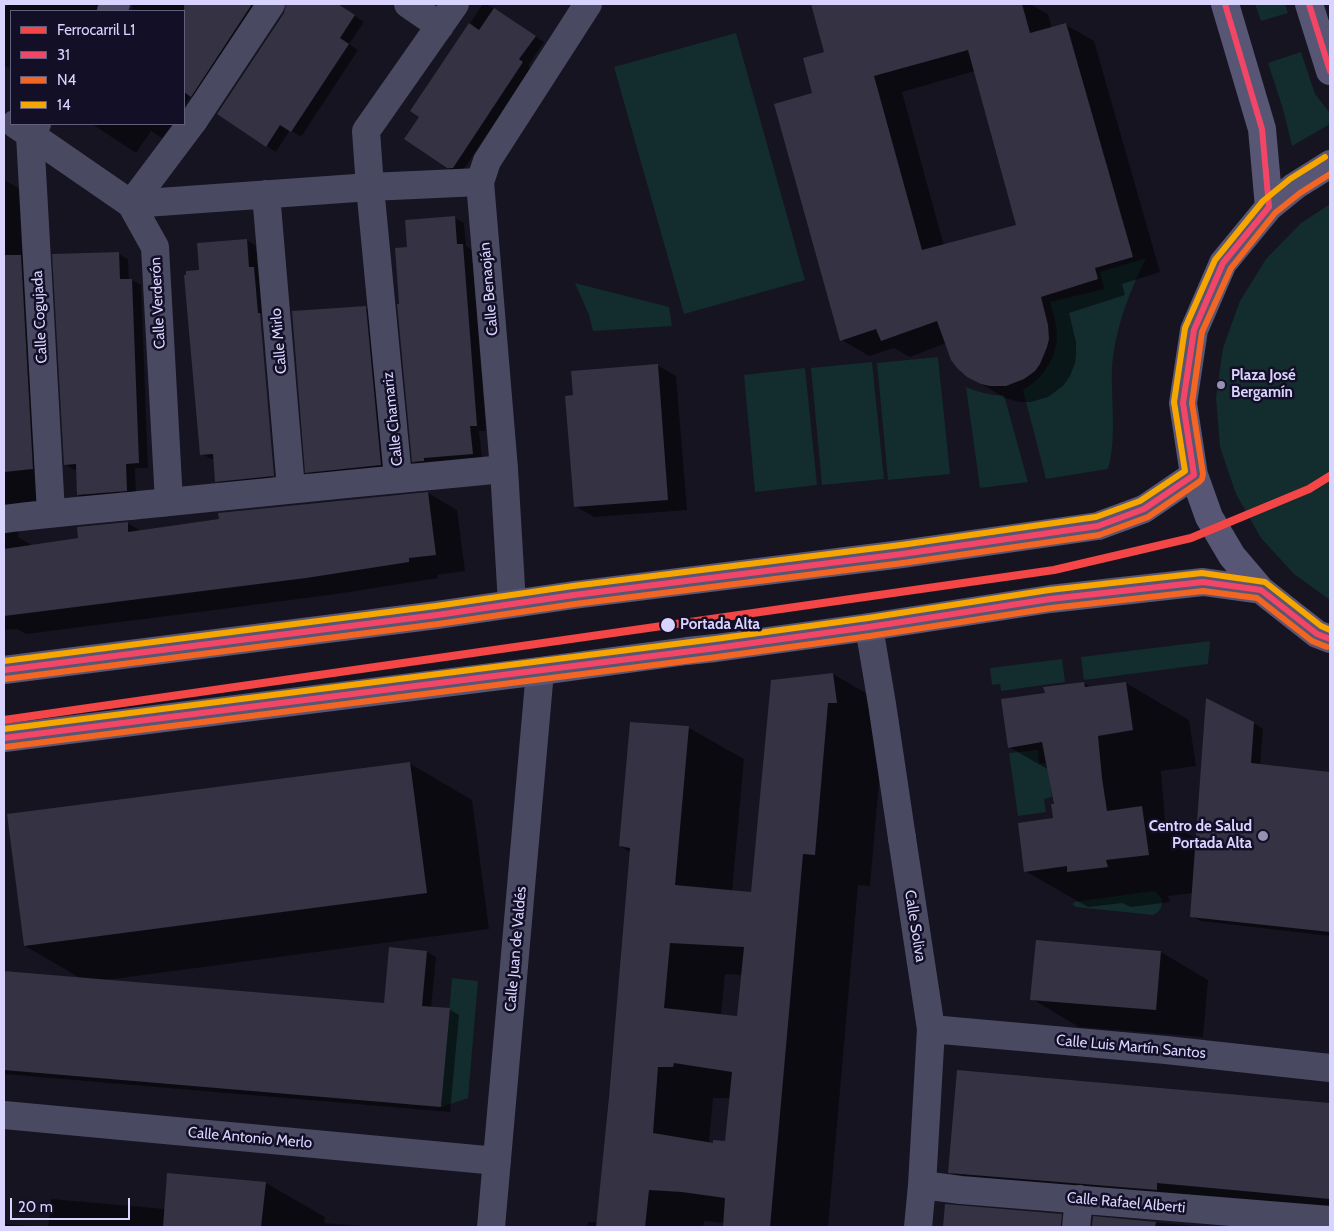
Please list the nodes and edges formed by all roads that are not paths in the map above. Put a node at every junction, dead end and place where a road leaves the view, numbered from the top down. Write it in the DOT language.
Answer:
graph roads {
  1 [pos="271,4"];
  2 [pos="408,4"];
  3 [pos="455,4"];
  4 [pos="588,4"];
  5 [pos="1225,4"];
  6 [pos="1309,4"];
  7 [pos="440,26"];
  8 [pos="1330,71"];
  9 [pos="23,126"];
  10 [pos="1330,164"];
  11 [pos="480,182"];
  12 [pos="370,187"];
  13 [pos="266,194"];
  14 [pos="131,204"];
  15 [pos="1270,206"];
  16 [pos="504,469"];
  17 [pos="1194,475"];
  18 [pos="398,478"];
  19 [pos="291,489"];
  20 [pos="169,502"];
  21 [pos="51,513"];
  22 [pos="4,519"];
  23 [pos="1261,590"];
  24 [pos="512,604"];
  25 [pos="868,627"];
  26 [pos="1330,639"];
  27 [pos="4,670"];
  28 [pos="540,671"];
  29 [pos="4,738"];
  30 [pos="931,1029"];
  31 [pos="1330,1068"];
  32 [pos="4,1115"];
  33 [pos="497,1161"];
  34 [pos="922,1185"];
  35 [pos="1079,1199"];
  36 [pos="1245,1220"];
  37 [pos="1330,1220"];
  38 [pos="491,1227"];
  39 [pos="918,1227"];
  40 [pos="1076,1227"];
  1 -- 14 [label="street"];
  2 -- 7 [label="street"];
  3 -- 7 [label="street, Calle Chamariz"];
  4 -- 11 [label="street, Calle Benaoján"];
  5 -- 15 [label="main road"];
  6 -- 8 [label="main road"];
  7 -- 12 [label="street, Calle Chamariz"];
  9 -- 14 [label="street"];
  9 -- 21 [label="street, Calle Cogujada"];
  10 -- 15 [label="main road"];
  11 -- 12 [label="street"];
  11 -- 16 [label="street, Calle Benaoján"];
  12 -- 13 [label="street"];
  12 -- 18 [label="street, Calle Chamariz"];
  13 -- 14 [label="street"];
  13 -- 19 [label="street, Calle Mirlo"];
  14 -- 20 [label="street, Calle Verderón"];
  15 -- 17 [label="main road"];
  16 -- 18 [label="street"];
  16 -- 24 [label="street, Calle Benaoján"];
  17 -- 23 [label="main road"];
  17 -- 24 [label="main road"];
  18 -- 19 [label="street, Calle Chamariz"];
  19 -- 20 [label="street, Calle Chamariz"];
  20 -- 21 [label="street, Calle Chamariz"];
  21 -- 22 [label="street, Calle Chamariz"];
  23 -- 25 [label="main road"];
  23 -- 26 [label="main road"];
  24 -- 27 [label="main road"];
  25 -- 28 [label="main road"];
  25 -- 30 [label="street, Calle Soliva"];
  28 -- 29 [label="main road"];
  28 -- 33 [label="street, Calle Juan de Valdés"];
  30 -- 31 [label="street, Calle Luis Martín Santos"];
  30 -- 34 [label="street, Calle Soliva"];
  32 -- 33 [label="street, Calle Antonio Merlo"];
  33 -- 38 [label="street, Calle Juan de Valdés"];
  34 -- 35 [label="street, Calle Rafael Alberti"];
  34 -- 39 [label="street, Calle Soliva"];
  35 -- 36 [label="street, Calle Rafael Alberti"];
  35 -- 40 [label="street"];
  36 -- 37 [label="street, Calle Rafael Alberti"];
}
